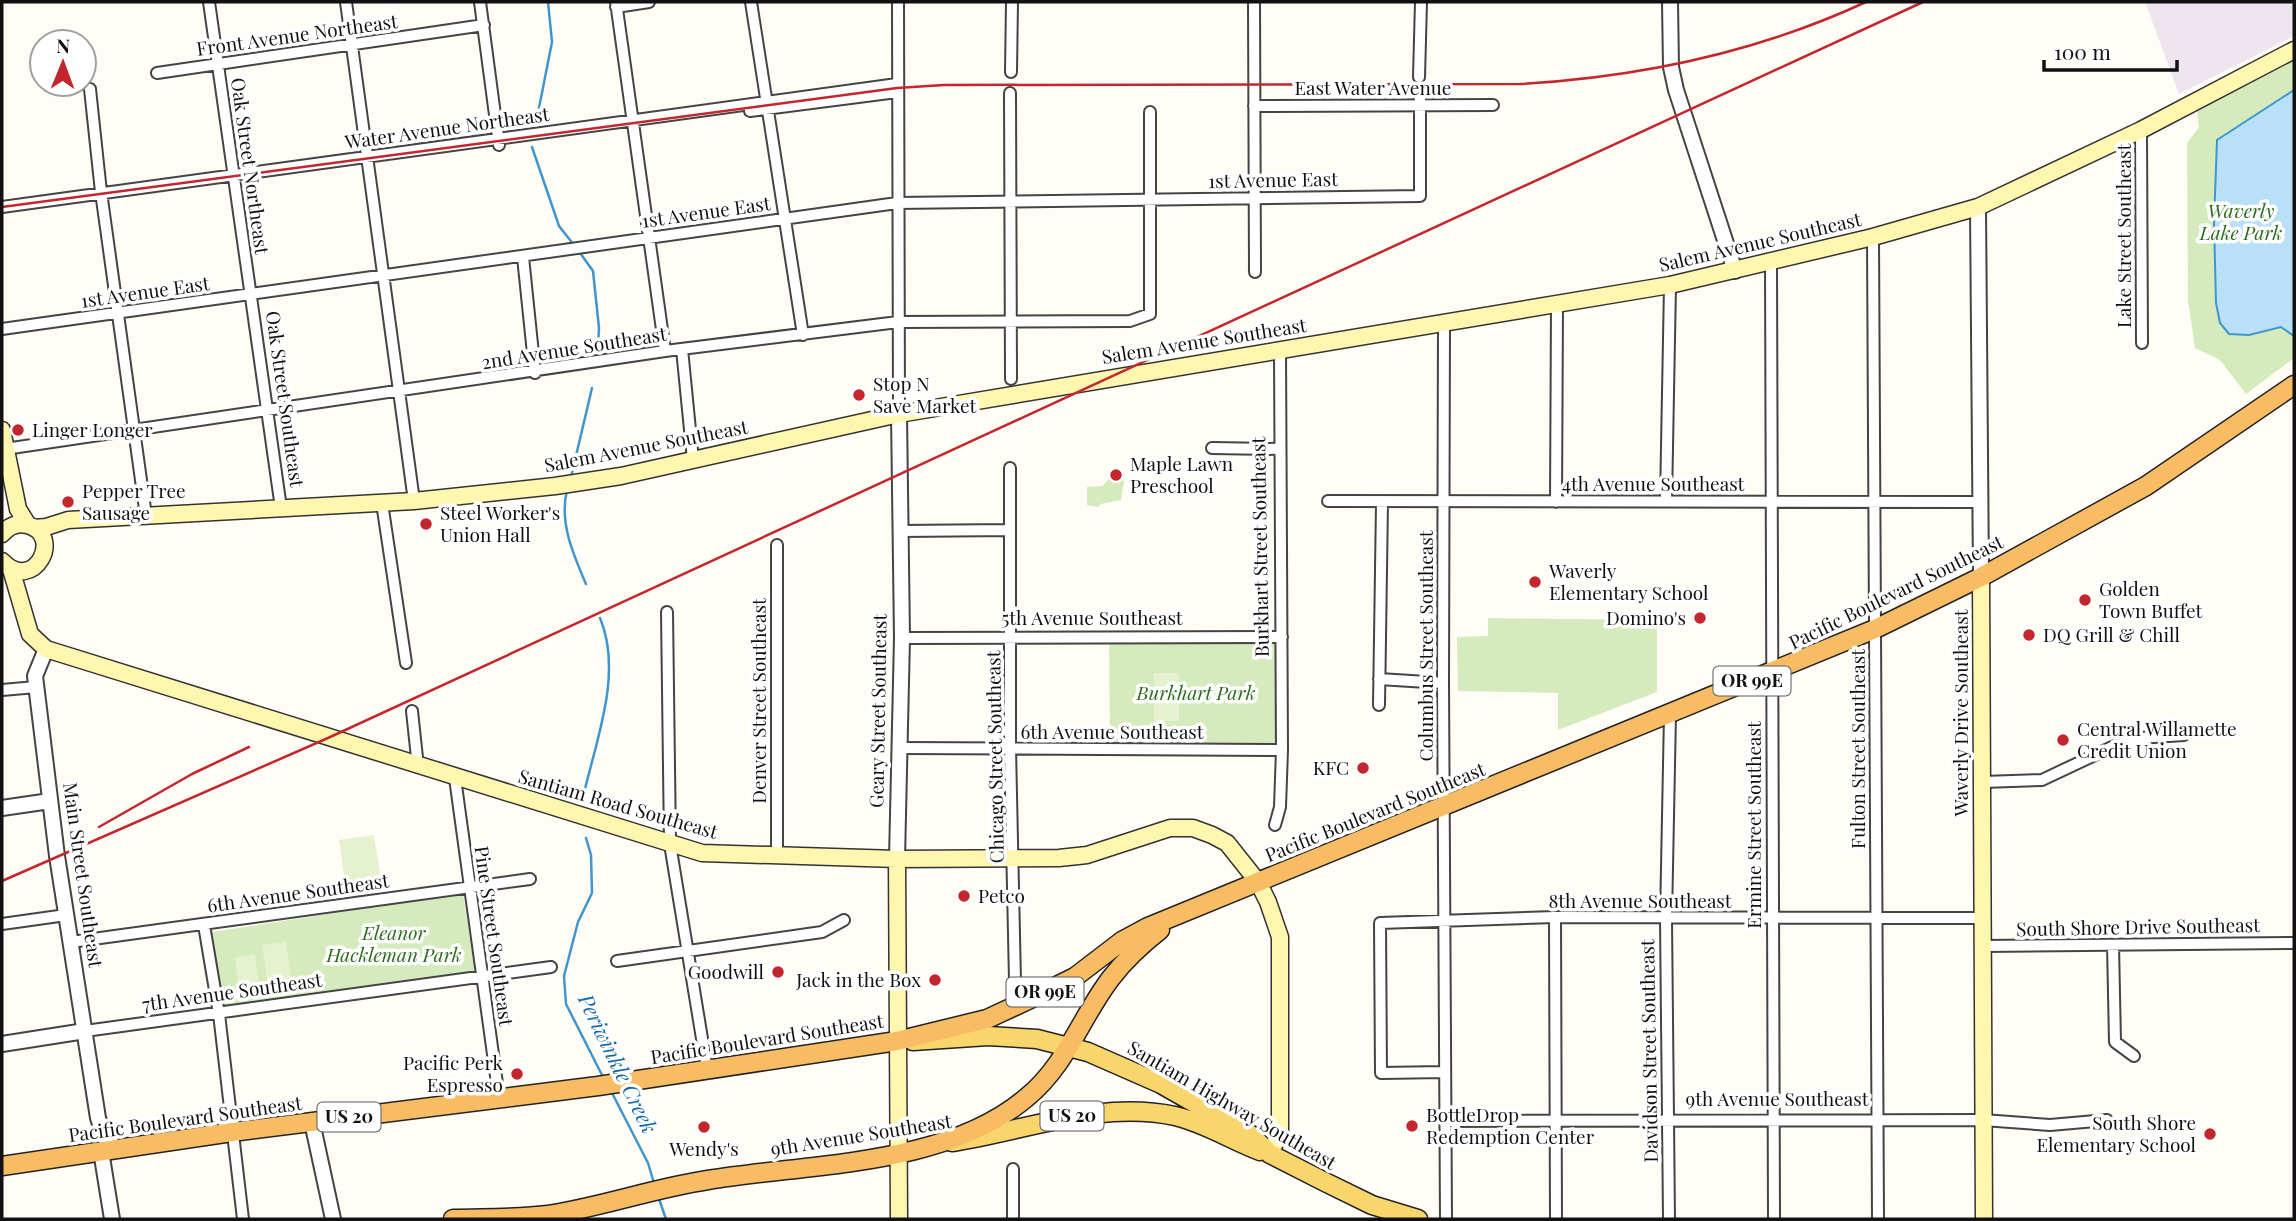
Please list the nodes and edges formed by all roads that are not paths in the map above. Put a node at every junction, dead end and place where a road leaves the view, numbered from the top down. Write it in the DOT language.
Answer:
graph roads {
  1 [pos="209,2"];
  2 [pos="346,2"];
  3 [pos="480,2"];
  4 [pos="649,2"];
  5 [pos="751,2"];
  6 [pos="898,2"];
  7 [pos="1012,2"];
  8 [pos="1254,2"];
  9 [pos="1420,2"];
  10 [pos="1670,2"];
  11 [pos="616,4"];
  12 [pos="484,25"];
  13 [pos="351,45"];
  14 [pos="2294,50"];
  15 [pos="218,65"];
  16 [pos="1011,72"];
  17 [pos="158,73"];
  18 [pos="897,88"];
  19 [pos="1010,93"];
  20 [pos="91,98"];
  21 [pos="766,105"];
  22 [pos="1493,105"];
  23 [pos="1254,106"];
  24 [pos="1419,106"];
  25 [pos="1150,112"];
  26 [pos="634,124"];
  27 [pos="2141,130"];
  28 [pos="499,142"];
  29 [pos="367,161"];
  30 [pos="235,178"];
  31 [pos="102,195"];
  32 [pos="1254,198"];
  33 [pos="1148,199"];
  34 [pos="1010,201"];
  35 [pos="897,203"];
  36 [pos="1978,207"];
  37 [pos="2,209"];
  38 [pos="784,218"];
  39 [pos="650,237"];
  40 [pos="1873,237"];
  41 [pos="523,257"];
  42 [pos="1772,263"];
  43 [pos="1735,271"];
  44 [pos="1255,272"];
  45 [pos="384,276"];
  46 [pos="1670,285"];
  47 [pos="251,294"];
  48 [pos="1557,305"];
  49 [pos="118,313"];
  50 [pos="1009,320"];
  51 [pos="898,321"];
  52 [pos="1444,324"];
  53 [pos="2,329"];
  54 [pos="803,335"];
  55 [pos="2143,342"];
  56 [pos="682,349"];
  57 [pos="665,351"];
  58 [pos="1280,351"];
  59 [pos="535,373"];
  60 [pos="1011,379"];
  61 [pos="2294,385"];
  62 [pos="399,392"];
  63 [pos="268,410"];
  64 [pos="899,414"];
  65 [pos="2,430"];
  66 [pos="134,430"];
  67 [pos="1212,448"];
  68 [pos="5,449"];
  69 [pos="1279,449"];
  70 [pos="693,460"];
  71 [pos="2,467"];
  72 [pos="1010,468"];
  73 [pos="414,500"];
  74 [pos="1770,500"];
  75 [pos="1328,501"];
  76 [pos="1443,502"];
  77 [pos="1556,502"];
  78 [pos="1666,502"];
  79 [pos="1875,502"];
  80 [pos="1978,502"];
  81 [pos="382,503"];
  82 [pos="1382,503"];
  83 [pos="281,508"];
  84 [pos="146,516"];
  85 [pos="80,521"];
  86 [pos="31,526"];
  87 [pos="1010,530"];
  88 [pos="900,531"];
  89 [pos="3,532"];
  90 [pos="777,545"];
  91 [pos="45,549"];
  92 [pos="5,565"];
  93 [pos="34,567"];
  94 [pos="1981,577"];
  95 [pos="25,610"];
  96 [pos="667,612"];
  97 [pos="1875,629"];
  98 [pos="902,638"];
  99 [pos="1010,638"];
  100 [pos="1282,638"];
  101 [pos="46,649"];
  102 [pos="406,663"];
  103 [pos="1771,674"];
  104 [pos="1379,679"];
  105 [pos="1443,683"];
  106 [pos="36,687"];
  107 [pos="2,690"];
  108 [pos="1379,705"];
  109 [pos="412,711"];
  110 [pos="1670,714"];
  111 [pos="2184,734"];
  112 [pos="899,748"];
  113 [pos="1010,748"];
  114 [pos="1282,750"];
  115 [pos="418,766"];
  116 [pos="455,778"];
  117 [pos="1983,782"];
  118 [pos="50,801"];
  119 [pos="1446,806"];
  120 [pos="2,808"];
  121 [pos="1275,825"];
  122 [pos="670,844"];
  123 [pos="777,857"];
  124 [pos="897,859"];
  125 [pos="1014,859"];
  126 [pos="530,878"];
  127 [pos="1258,882"];
  128 [pos="468,887"];
  129 [pos="1179,914"];
  130 [pos="66,915"];
  131 [pos="1876,916"];
  132 [pos="1555,917"];
  133 [pos="1772,918"];
  134 [pos="1983,918"];
  135 [pos="1666,919"];
  136 [pos="844,920"];
  137 [pos="1445,922"];
  138 [pos="2,924"];
  139 [pos="204,925"];
  140 [pos="71,942"];
  141 [pos="2294,943"];
  142 [pos="2113,945"];
  143 [pos="1983,946"];
  144 [pos="689,949"];
  145 [pos="617,961"];
  146 [pos="551,967"];
  147 [pos="483,978"];
  148 [pos="1028,1000"];
  149 [pos="219,1014"];
  150 [pos="85,1031"];
  151 [pos="897,1041"];
  152 [pos="2,1044"];
  153 [pos="1070,1046"];
  154 [pos="2134,1056"];
  155 [pos="707,1069"];
  156 [pos="1444,1072"];
  157 [pos="499,1098"];
  158 [pos="1668,1120"];
  159 [pos="1773,1120"];
  160 [pos="1877,1120"];
  161 [pos="1983,1120"];
  162 [pos="2107,1120"];
  163 [pos="1447,1121"];
  164 [pos="1556,1121"];
  165 [pos="312,1122"];
  166 [pos="232,1132"];
  167 [pos="941,1143"];
  168 [pos="109,1150"];
  169 [pos="899,1153"];
  170 [pos="1270,1154"];
  171 [pos="2,1166"];
  172 [pos="1013,1169"];
  173 [pos="544,1217"];
  174 [pos="112,1219"];
  175 [pos="243,1219"];
  176 [pos="333,1219"];
  177 [pos="453,1219"];
  178 [pos="458,1219"];
  179 [pos="899,1219"];
  180 [pos="1013,1219"];
  181 [pos="1418,1219"];
  182 [pos="1446,1219"];
  183 [pos="1556,1219"];
  184 [pos="1669,1219"];
  185 [pos="1773,1219"];
  186 [pos="1878,1219"];
  187 [pos="1984,1219"];
  1 -- 15 [label="street, Oak Street Northeast"];
  2 -- 13 [label="street"];
  3 -- 12 [label="street"];
  4 -- 11 [label="street"];
  5 -- 21 [label="street"];
  6 -- 18 [label="street, Geary Street Southeast"];
  7 -- 16 [label="street"];
  8 -- 23 [label="street"];
  9 -- 24 [label="street"];
  10 -- 43 [label="street"];
  11 -- 26 [label="street"];
  12 -- 13 [label="street, Front Avenue Northeast"];
  12 -- 28 [label="street"];
  13 -- 15 [label="street, Front Avenue Northeast"];
  13 -- 29 [label="street"];
  14 -- 27 [label="main road, Salem Avenue Southeast"];
  15 -- 17 [label="street, Front Avenue Northeast"];
  15 -- 30 [label="street, Oak Street Northeast"];
  18 -- 21 [label="street, Water Avenue Northeast"];
  18 -- 35 [label="street, Geary Street Southeast"];
  19 -- 34 [label="street"];
  20 -- 31 [label="street"];
  21 -- 26 [label="street, Water Avenue Northeast"];
  21 -- 38 [label="street"];
  22 -- 24 [label="street, East Water Avenue"];
  23 -- 24 [label="street, East Water Avenue"];
  23 -- 32 [label="street"];
  24 -- 32 [label="street, 1st Avenue East"];
  25 -- 33 [label="street"];
  26 -- 28 [label="street, Water Avenue Northeast"];
  26 -- 39 [label="street"];
  27 -- 36 [label="main road, Salem Avenue Southeast"];
  27 -- 55 [label="street, Lake Street Southeast"];
  28 -- 29 [label="street, Water Avenue Northeast"];
  29 -- 30 [label="street, Water Avenue Northeast"];
  29 -- 45 [label="street"];
  30 -- 31 [label="street, Water Avenue Northeast"];
  30 -- 47 [label="street, Oak Street Northeast"];
  31 -- 37 [label="street, Water Avenue Northeast"];
  31 -- 49 [label="street"];
  32 -- 33 [label="street, 1st Avenue East"];
  32 -- 44 [label="street"];
  33 -- 34 [label="street, 1st Avenue East"];
  33 -- 50 [label="street, 2nd Avenue Southeast"];
  34 -- 35 [label="street, 1st Avenue East"];
  34 -- 50 [label="street"];
  35 -- 38 [label="street, 1st Avenue East"];
  35 -- 51 [label="street, Geary Street Southeast"];
  36 -- 40 [label="main road, Salem Avenue Southeast"];
  36 -- 80 [label="street, Waverly Drive Southeast"];
  38 -- 39 [label="street, 1st Avenue East"];
  38 -- 54 [label="street"];
  39 -- 41 [label="street, 1st Avenue East"];
  39 -- 57 [label="street"];
  40 -- 42 [label="main road, Salem Avenue Southeast"];
  40 -- 79 [label="street, Fulton Street Southeast"];
  41 -- 45 [label="street, 1st Avenue East"];
  41 -- 59 [label="street"];
  42 -- 43 [label="main road, Salem Avenue Southeast"];
  42 -- 74 [label="street, Ermine Street Southeast"];
  43 -- 46 [label="main road, Salem Avenue Southeast"];
  45 -- 47 [label="street, 1st Avenue East"];
  45 -- 62 [label="street"];
  46 -- 48 [label="main road, Salem Avenue Southeast"];
  46 -- 78 [label="street"];
  47 -- 49 [label="street, 1st Avenue East"];
  47 -- 63 [label="street, Oak Street Southeast"];
  48 -- 52 [label="main road, Salem Avenue Southeast"];
  48 -- 77 [label="street"];
  49 -- 53 [label="street, 1st Avenue East"];
  49 -- 66 [label="street"];
  50 -- 51 [label="street, 2nd Avenue Southeast"];
  50 -- 60 [label="street"];
  51 -- 54 [label="street, 2nd Avenue Southeast"];
  51 -- 64 [label="street, Geary Street Southeast"];
  52 -- 58 [label="main road, Salem Avenue Southeast"];
  52 -- 76 [label="street, Columbus Street Southeast"];
  54 -- 56 [label="street, 2nd Avenue Southeast"];
  56 -- 57 [label="street, 2nd Avenue Southeast"];
  56 -- 70 [label="street"];
  57 -- 59 [label="street, 2nd Avenue Southeast"];
  58 -- 64 [label="main road, Salem Avenue Southeast"];
  58 -- 69 [label="street, Burkhart Street Southeast"];
  59 -- 62 [label="street, 2nd Avenue Southeast"];
  61 -- 94 [label="highway, Pacific Boulevard Southeast / OR 99E"];
  62 -- 63 [label="street, 2nd Avenue Southeast"];
  62 -- 73 [label="street"];
  63 -- 66 [label="street, 2nd Avenue Southeast"];
  63 -- 83 [label="street, Oak Street Southeast"];
  64 -- 70 [label="main road, Salem Avenue Southeast"];
  64 -- 88 [label="street, Geary Street Southeast"];
  65 -- 68 [label="main road"];
  66 -- 68 [label="street, 2nd Avenue Southeast"];
  66 -- 84 [label="street"];
  67 -- 69 [label="street"];
  68 -- 86 [label="main road"];
  69 -- 100 [label="street, Burkhart Street Southeast"];
  70 -- 73 [label="main road, Salem Avenue Southeast"];
  71 -- 89 [label="main road"];
  72 -- 87 [label="street, Chicago Street Southeast"];
  73 -- 81 [label="main road, Salem Avenue Southeast"];
  74 -- 78 [label="street, 4th Avenue Southeast"];
  74 -- 79 [label="street, 4th Avenue Southeast"];
  74 -- 103 [label="street, Ermine Street Southeast"];
  75 -- 82 [label="street, 4th Avenue Southeast"];
  76 -- 77 [label="street, 4th Avenue Southeast"];
  76 -- 82 [label="street, 4th Avenue Southeast"];
  76 -- 105 [label="street, Columbus Street Southeast"];
  77 -- 78 [label="street, 4th Avenue Southeast"];
  79 -- 80 [label="street, 4th Avenue Southeast"];
  79 -- 97 [label="street, Fulton Street Southeast"];
  80 -- 94 [label="street, Waverly Drive Southeast"];
  81 -- 83 [label="main road, Salem Avenue Southeast"];
  81 -- 102 [label="street"];
  82 -- 104 [label="street"];
  83 -- 84 [label="main road, Salem Avenue Southeast"];
  84 -- 85 [label="main road, Salem Avenue Southeast"];
  85 -- 86 [label="main road, Salem Avenue Southeast"];
  85 -- 91 [label="main road"];
  86 -- 89 [label="main road, Salem Avenue Southeast"];
  86 -- 91 [label="main road"];
  87 -- 88 [label="street"];
  87 -- 99 [label="street, Chicago Street Southeast"];
  88 -- 98 [label="street, Geary Street Southeast"];
  90 -- 123 [label="street, Denver Street Southeast"];
  91 -- 93 [label="main road"];
  92 -- 93 [label="main road"];
  92 -- 95 [label="main road"];
  93 -- 95 [label="main road"];
  94 -- 97 [label="highway, Pacific Boulevard Southeast / OR 99E"];
  94 -- 117 [label="main road, Waverly Drive Southeast"];
  95 -- 101 [label="main road"];
  96 -- 122 [label="street"];
  97 -- 103 [label="highway, Pacific Boulevard Southeast / OR 99E"];
  97 -- 131 [label="street, Fulton Street Southeast"];
  98 -- 99 [label="street, 5th Avenue Southeast"];
  98 -- 112 [label="street, Geary Street Southeast"];
  99 -- 100 [label="street, 5th Avenue Southeast"];
  99 -- 113 [label="street, Chicago Street Southeast"];
  100 -- 114 [label="street, Burkhart Street Southeast"];
  101 -- 106 [label="street, Main Street Southeast"];
  101 -- 115 [label="main road, Santiam Road Southeast"];
  103 -- 110 [label="highway, Pacific Boulevard Southeast / OR 99E"];
  103 -- 133 [label="street, Ermine Street Southeast"];
  104 -- 105 [label="street"];
  104 -- 108 [label="street"];
  105 -- 119 [label="street, Columbus Street Southeast"];
  106 -- 107 [label="street"];
  106 -- 118 [label="street, Main Street Southeast"];
  109 -- 115 [label="street"];
  110 -- 119 [label="highway, Pacific Boulevard Southeast / OR 99E"];
  110 -- 135 [label="street, Davidson Street Southeast"];
  111 -- 117 [label="street"];
  112 -- 113 [label="street, 6th Avenue Southeast"];
  112 -- 124 [label="street, Geary Street Southeast"];
  113 -- 114 [label="street, 6th Avenue Southeast"];
  113 -- 125 [label="street, Chicago Street Southeast"];
  114 -- 121 [label="street, Burkhart Street Southeast"];
  115 -- 116 [label="main road, Santiam Road Southeast"];
  116 -- 122 [label="main road, Santiam Road Southeast"];
  116 -- 128 [label="street, Pine Street Southeast"];
  117 -- 134 [label="main road, Waverly Drive Southeast"];
  118 -- 120 [label="street"];
  118 -- 130 [label="street, Main Street Southeast"];
  119 -- 127 [label="highway, Pacific Boulevard Southeast / OR 99E"];
  119 -- 137 [label="street, Columbus Street Southeast"];
  122 -- 123 [label="main road, Santiam Road Southeast"];
  122 -- 144 [label="street"];
  123 -- 124 [label="main road, Santiam Road Southeast"];
  124 -- 125 [label="main road, Santiam Road Southeast"];
  124 -- 151 [label="main road, Geary Street Southeast"];
  125 -- 127 [label="main road, Santiam Road Southeast"];
  125 -- 148 [label="street, Chicago Street Southeast"];
  126 -- 128 [label="street, 6th Avenue Southeast"];
  127 -- 129 [label="highway, Pacific Boulevard Southeast / OR 99E"];
  127 -- 170 [label="main road"];
  128 -- 139 [label="street, 6th Avenue Southeast"];
  128 -- 147 [label="street, Pine Street Southeast"];
  129 -- 148 [label="highway, Pacific Boulevard Southeast / OR 99E"];
  129 -- 153 [label="highway, Pacific Boulevard Southeast / OR 99E"];
  130 -- 138 [label="street"];
  130 -- 140 [label="street, Main Street Southeast"];
  131 -- 133 [label="street, 8th Avenue Southeast"];
  131 -- 134 [label="street, 8th Avenue Southeast"];
  131 -- 160 [label="street, Fulton Street Southeast"];
  132 -- 135 [label="street, 8th Avenue Southeast"];
  132 -- 137 [label="street, 8th Avenue Southeast"];
  132 -- 164 [label="street"];
  133 -- 135 [label="street, 8th Avenue Southeast"];
  133 -- 159 [label="street, Ermine Street Southeast"];
  134 -- 143 [label="main road, Waverly Drive Southeast"];
  135 -- 158 [label="street, Davidson Street Southeast"];
  136 -- 144 [label="street"];
  137 -- 156 [label="street, Columbus Street Southeast"];
  137 -- 156 [label="street, 8th Avenue Southeast"];
  139 -- 140 [label="street, 6th Avenue Southeast"];
  139 -- 149 [label="street"];
  140 -- 150 [label="street, Main Street Southeast"];
  141 -- 142 [label="street, South Shore Drive Southeast"];
  142 -- 143 [label="street, South Shore Drive Southeast"];
  142 -- 154 [label="street"];
  143 -- 161 [label="main road, Waverly Drive Southeast"];
  144 -- 145 [label="street"];
  144 -- 155 [label="street"];
  146 -- 147 [label="street, 7th Avenue Southeast"];
  147 -- 149 [label="street, 7th Avenue Southeast"];
  147 -- 157 [label="street, Pine Street Southeast"];
  148 -- 151 [label="highway, Pacific Boulevard Southeast / OR 99E"];
  149 -- 150 [label="street, 7th Avenue Southeast"];
  149 -- 166 [label="street"];
  150 -- 152 [label="street, 7th Avenue Southeast"];
  150 -- 168 [label="street, Main Street Southeast"];
  151 -- 153 [label="main road, Santiam Highway Southeast / US 20"];
  151 -- 155 [label="highway, Pacific Boulevard Southeast / US 20"];
  151 -- 169 [label="main road, Geary Street Southeast"];
  153 -- 167 [label="highway, Pacific Boulevard Southeast / OR 99E"];
  153 -- 170 [label="main road, Santiam Highway Southeast / US 20"];
  155 -- 157 [label="highway, Pacific Boulevard Southeast / US 20"];
  156 -- 163 [label="street, Columbus Street Southeast"];
  157 -- 165 [label="highway, Pacific Boulevard Southeast / US 20"];
  158 -- 159 [label="street, 9th Avenue Southeast"];
  158 -- 164 [label="street, 9th Avenue Southeast"];
  158 -- 184 [label="street, Davidson Street Southeast"];
  159 -- 160 [label="street, 9th Avenue Southeast"];
  159 -- 185 [label="street, Ermine Street Southeast"];
  160 -- 161 [label="street, 9th Avenue Southeast"];
  160 -- 186 [label="street, Fulton Street Southeast"];
  161 -- 162 [label="street, 9th Avenue Southeast"];
  161 -- 187 [label="main road, Waverly Drive Southeast"];
  163 -- 164 [label="street, 9th Avenue Southeast"];
  163 -- 182 [label="street, Columbus Street Southeast"];
  164 -- 183 [label="street"];
  165 -- 166 [label="highway, Pacific Boulevard Southeast / US 20"];
  165 -- 176 [label="street"];
  166 -- 168 [label="highway, Pacific Boulevard Southeast / US 20"];
  166 -- 175 [label="street"];
  167 -- 169 [label="highway, 9th Avenue Southeast / US 20"];
  167 -- 170 [label="main road, 9th Avenue Southeast / US 20"];
  168 -- 171 [label="highway, Pacific Boulevard Southeast / US 20"];
  168 -- 174 [label="street, Main Street Southeast"];
  169 -- 173 [label="highway, 9th Avenue Southeast / US 20"];
  169 -- 179 [label="main road, Geary Street Southeast"];
  170 -- 181 [label="main road, Santiam Highway Southeast / US 20"];
  172 -- 180 [label="street"];
  173 -- 178 [label="highway, 9th Avenue Southeast / US 20"];
  177 -- 178 [label="highway, 9th Avenue Southeast / US 20"];
}
